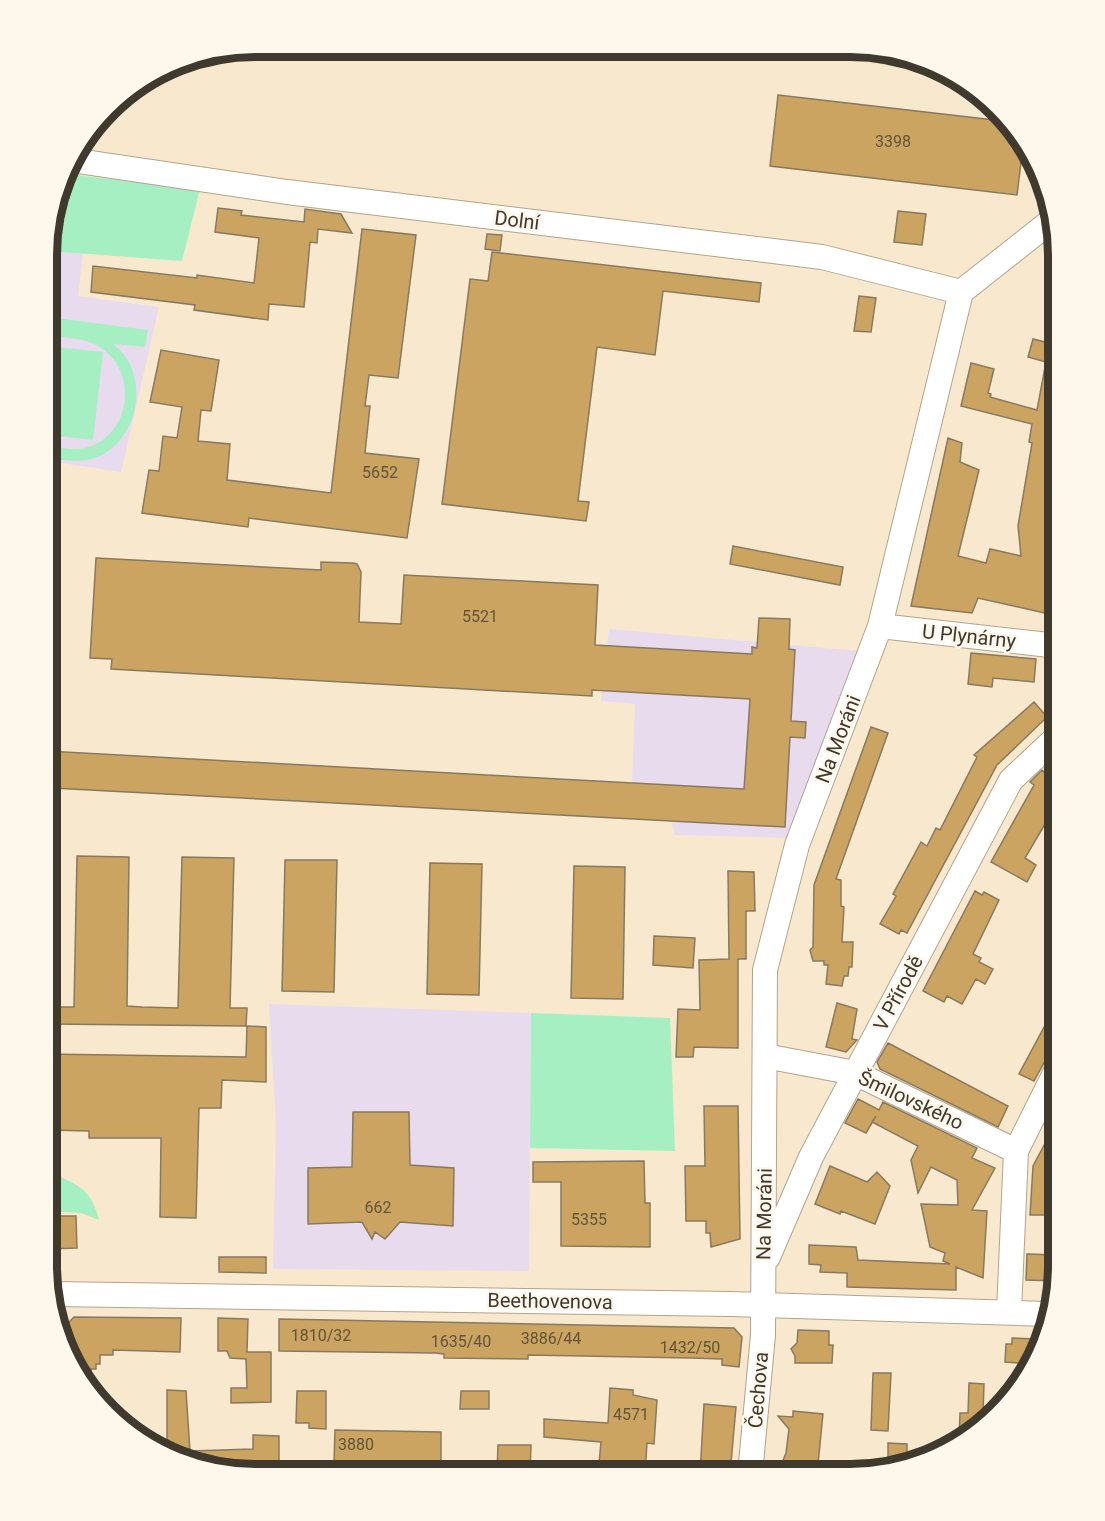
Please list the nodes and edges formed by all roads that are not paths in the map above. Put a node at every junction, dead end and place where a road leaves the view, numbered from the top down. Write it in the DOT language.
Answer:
graph roads {
  1 [pos="81,162"];
  2 [pos="1045,225"];
  3 [pos="961,292"];
  4 [pos="880,626"];
  5 [pos="1048,645"];
  6 [pos="1048,745"];
  7 [pos="765,1056"];
  8 [pos="855,1073"];
  9 [pos="1048,1087"];
  10 [pos="1016,1151"];
  11 [pos="763,1267"];
  12 [pos="59,1294"];
  13 [pos="764,1306"];
  14 [pos="1009,1312"];
  15 [pos="1041,1314"];
  16 [pos="751,1464"];
  1 -- 3 [label="street, Dolní"];
  2 -- 3 [label="street"];
  3 -- 4 [label="street, Na Moráni"];
  4 -- 5 [label="street, U Plynárny"];
  4 -- 7 [label="street, Na Moráni"];
  6 -- 8 [label="street, V Přírodě"];
  7 -- 8 [label="street, Šmilovského"];
  7 -- 11 [label="street, Na Moráni"];
  8 -- 10 [label="street, Šmilovského"];
  8 -- 11 [label="street, V Přírodě"];
  9 -- 10 [label="street"];
  10 -- 14 [label="street"];
  11 -- 13 [label="street, Na Moráni"];
  12 -- 13 [label="street, Beethovenova"];
  13 -- 14 [label="street, Beethovenova"];
  13 -- 16 [label="street, Čechova"];
  14 -- 15 [label="street, Beethovenova"];
}
